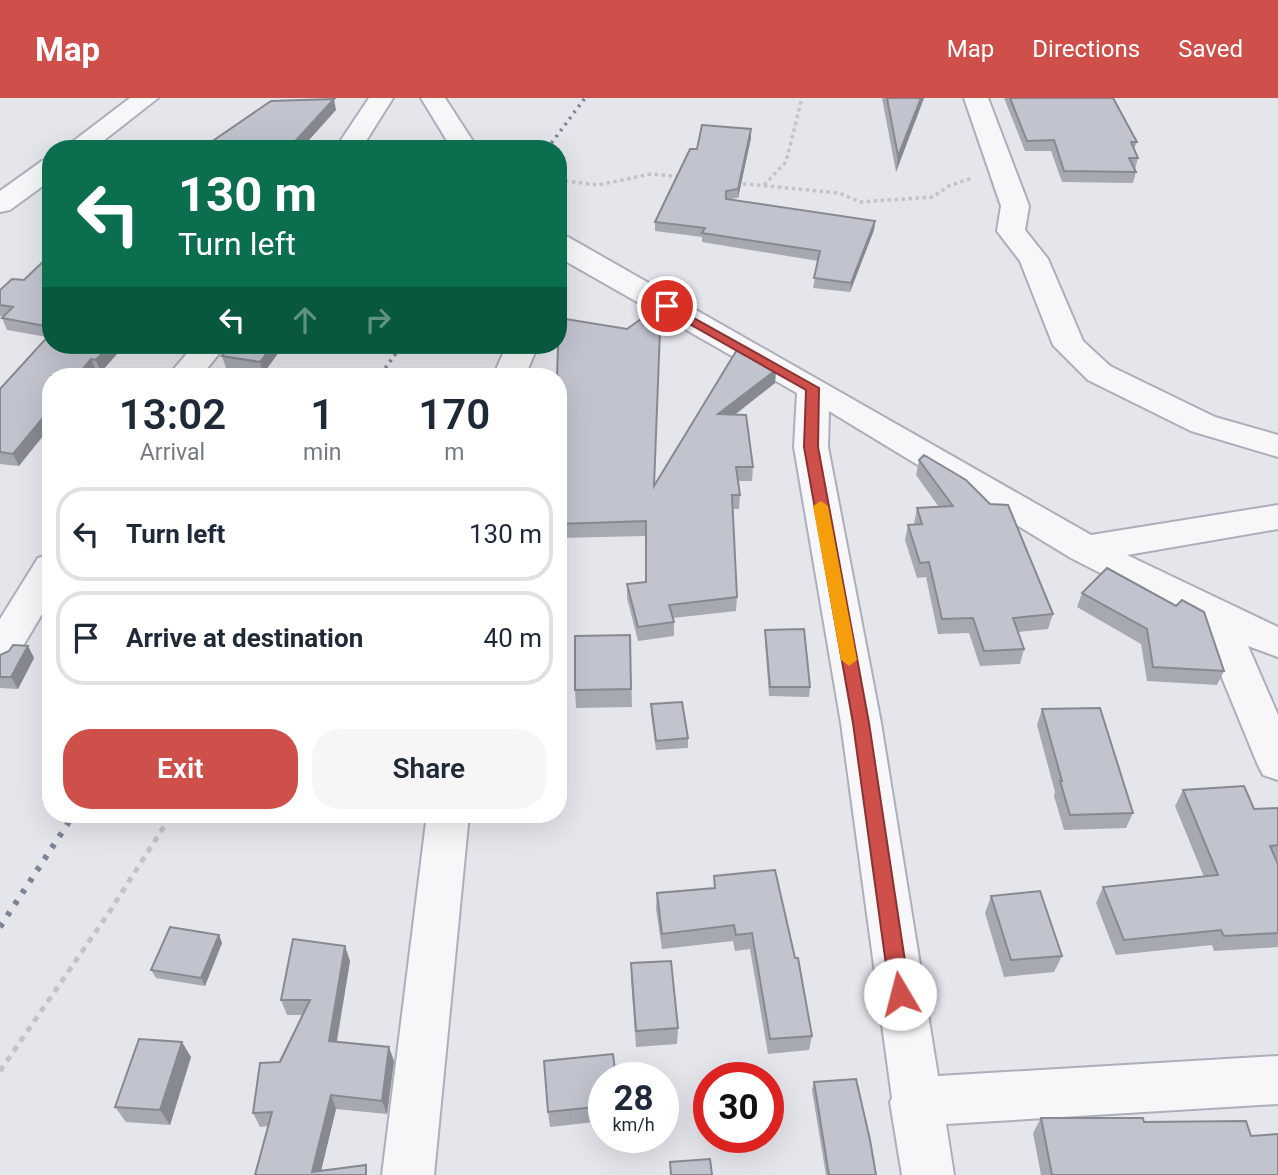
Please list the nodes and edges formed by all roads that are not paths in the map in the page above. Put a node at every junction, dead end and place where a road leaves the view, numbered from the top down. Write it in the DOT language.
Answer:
graph roads {
  1 [pos="146,98"];
  2 [pos="381,98"];
  3 [pos="433,98"];
  4 [pos="976,98"];
  5 [pos="88,140"];
  6 [pos="354,140"];
  7 [pos="459,140"];
  8 [pos="42,174"];
  9 [pos="0,204"];
  10 [pos="567,258"];
  11 [pos="202,354"];
  12 [pos="191,368"];
  13 [pos="813,388"];
  14 [pos="1278,446"];
  15 [pos="1278,517"];
  16 [pos="1084,549"];
  17 [pos="42,582"];
  18 [pos="1216,617"];
  19 [pos="1278,643"];
  20 [pos="0,651"];
  21 [pos="1278,762"];
  22 [pos="447,823"];
  23 [pos="1278,1080"];
  24 [pos="915,1102"];
  25 [pos="408,1175"];
  26 [pos="928,1175"];
  1 -- 5 [label="street"];
  2 -- 6 [label="street"];
  3 -- 7 [label="street"];
  4 -- 14 [label="street"];
  8 -- 9 [label="street"];
  10 -- 13 [label="street"];
  11 -- 12 [label="street"];
  13 -- 16 [label="street"];
  13 -- 24 [label="street"];
  15 -- 16 [label="street"];
  16 -- 18 [label="street"];
  17 -- 20 [label="street"];
  18 -- 19 [label="street"];
  18 -- 21 [label="street"];
  22 -- 25 [label="street"];
  23 -- 24 [label="street"];
  24 -- 26 [label="street"];
}
